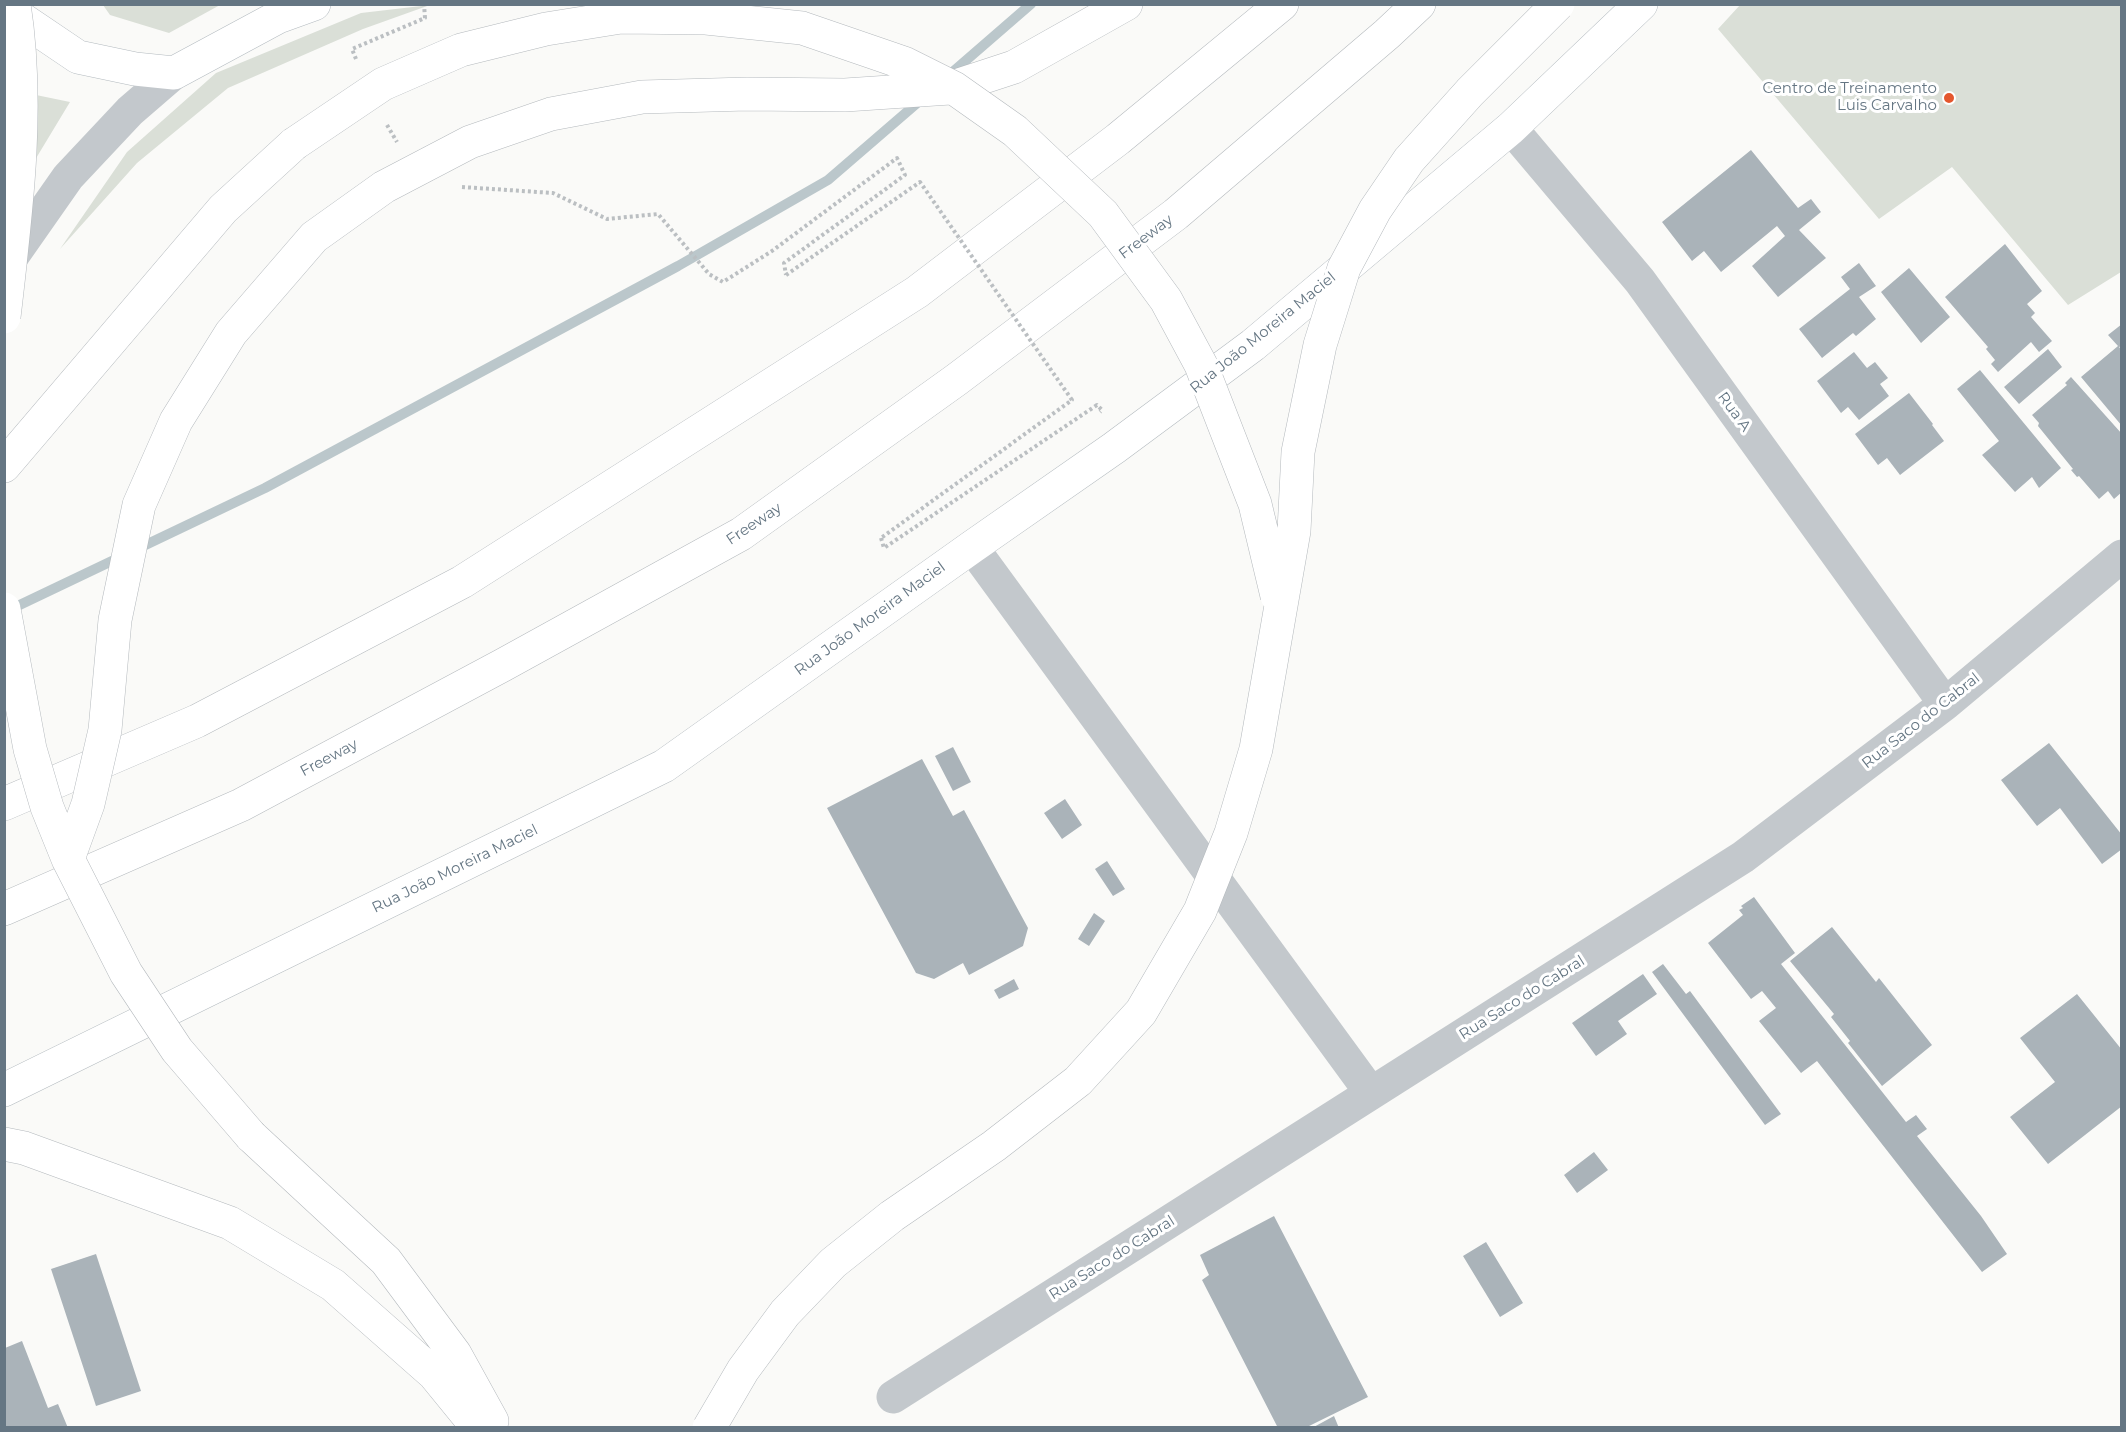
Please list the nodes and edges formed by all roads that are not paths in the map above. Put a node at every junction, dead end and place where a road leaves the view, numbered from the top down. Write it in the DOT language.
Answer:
graph roads {
  1 [pos="14,4"];
  2 [pos="314,4"];
  3 [pos="733,4"];
  4 [pos="1126,4"];
  5 [pos="1281,4"];
  6 [pos="1419,4"];
  7 [pos="1558,4"];
  8 [pos="1641,4"];
  9 [pos="4,7"];
  10 [pos="283,11"];
  11 [pos="802,28"];
  12 [pos="174,73"];
  13 [pos="1511,128"];
  14 [pos="4,268"];
  15 [pos="4,317"];
  16 [pos="4,466"];
  17 [pos="972,547"];
  18 [pos="2121,556"];
  19 [pos="1280,607"];
  20 [pos="4,609"];
  21 [pos="1945,705"];
  22 [pos="4,804"];
  23 [pos="68,858"];
  24 [pos="4,909"];
  25 [pos="4,1090"];
  26 [pos="1371,1094"];
  27 [pos="4,1144"];
  28 [pos="893,1397"];
  29 [pos="478,1428"];
  30 [pos="495,1428"];
  31 [pos="709,1428"];
  1 -- 15 [label="main road, bridge"];
  2 -- 10 [label="main road"];
  3 -- 11 [label="main road, bridge"];
  4 -- 23 [label="main road, bridge"];
  5 -- 22 [label="main road"];
  6 -- 24 [label="main road, Freeway"];
  7 -- 19 [label="main road, bridge"];
  8 -- 13 [label="main road, Rua João Moreira Maciel"];
  9 -- 12 [label="main road"];
  10 -- 12 [label="main road"];
  11 -- 16 [label="main road, bridge"];
  11 -- 19 [label="main road, bridge"];
  12 -- 14 [label="street"];
  13 -- 17 [label="main road, Rua João Moreira Maciel"];
  13 -- 21 [label="street, Rua A"];
  17 -- 25 [label="main road, Rua João Moreira Maciel"];
  17 -- 26 [label="street"];
  18 -- 21 [label="street, Rua Saco do Cabral"];
  19 -- 31 [label="main road, bridge"];
  20 -- 23 [label="main road, bridge"];
  21 -- 26 [label="street, Rua Saco do Cabral"];
  23 -- 30 [label="main road, bridge"];
  26 -- 28 [label="street, Rua Saco do Cabral"];
  27 -- 29 [label="main road"];
}
